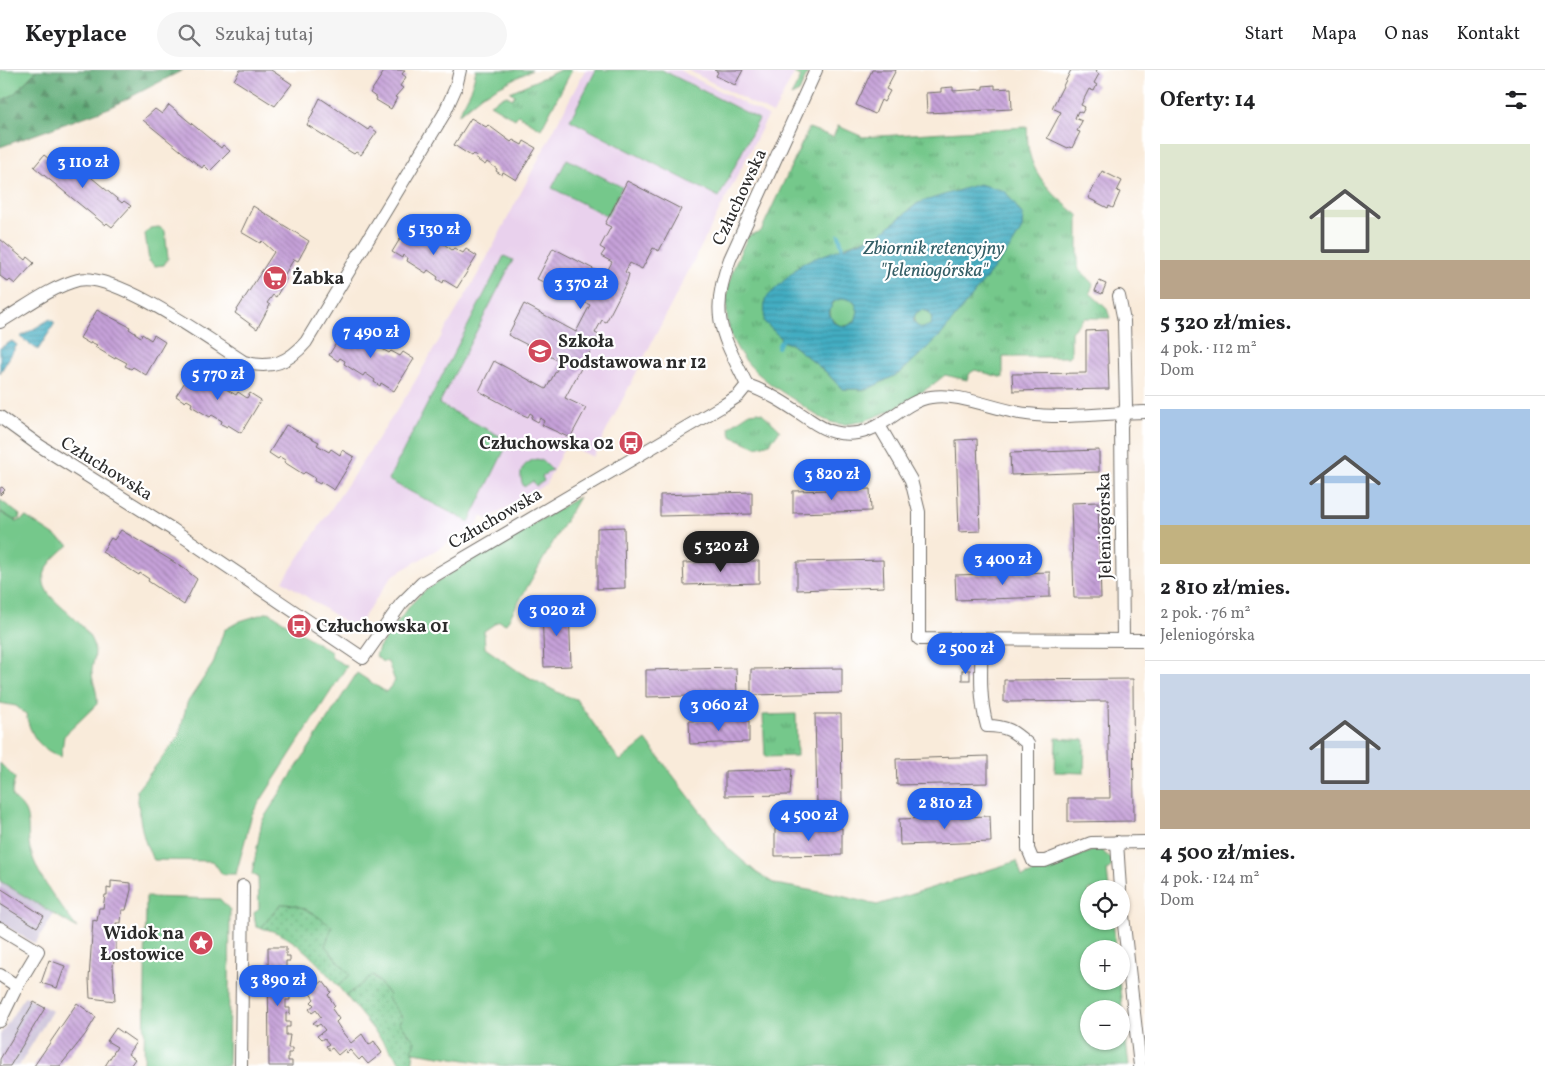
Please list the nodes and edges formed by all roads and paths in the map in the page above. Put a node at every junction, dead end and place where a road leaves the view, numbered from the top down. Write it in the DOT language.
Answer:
graph roads {
  1 [pos="460,70"];
  2 [pos="816,70"];
  3 [pos="1119,296"];
  4 [pos="0,322"];
  5 [pos="748,386"];
  6 [pos="1145,412"];
  7 [pos="1124,413"];
  8 [pos="0,417"];
  9 [pos="880,427"];
  10 [pos="982,640"];
  11 [pos="1123,640"];
  12 [pos="1145,640"];
  13 [pos="1117,842"];
  14 [pos="1145,842"];
  15 [pos="1119,880"];
  16 [pos="243,886"];
  17 [pos="0,928"];
  18 [pos="1125,930"];
  19 [pos="0,975"];
  20 [pos="17,986"];
  21 [pos="0,1021"];
  22 [pos="241,1066"];
  23 [pos="1140,1066"];
  1 -- 4 [label="street"];
  2 -- 5 [label="street, Człuchowska"];
  3 -- 7 [label="street, Jeleniogórska"];
  5 -- 8 [label="street, Człuchowska"];
  5 -- 9 [label="street"];
  6 -- 7 [label="street"];
  7 -- 9 [label="street"];
  7 -- 11 [label="street, Jeleniogórska"];
  9 -- 10 [label="street"];
  10 -- 11 [label="street"];
  10 -- 13 [label="street"];
  11 -- 12 [label="street"];
  13 -- 14 [label="street"];
  13 -- 15 [label="street"];
  16 -- 22 [label="street"];
  17 -- 20 [label="street"];
  18 -- 23 [label="street"];
  19 -- 20 [label="street"];
  20 -- 21 [label="street"];
}
